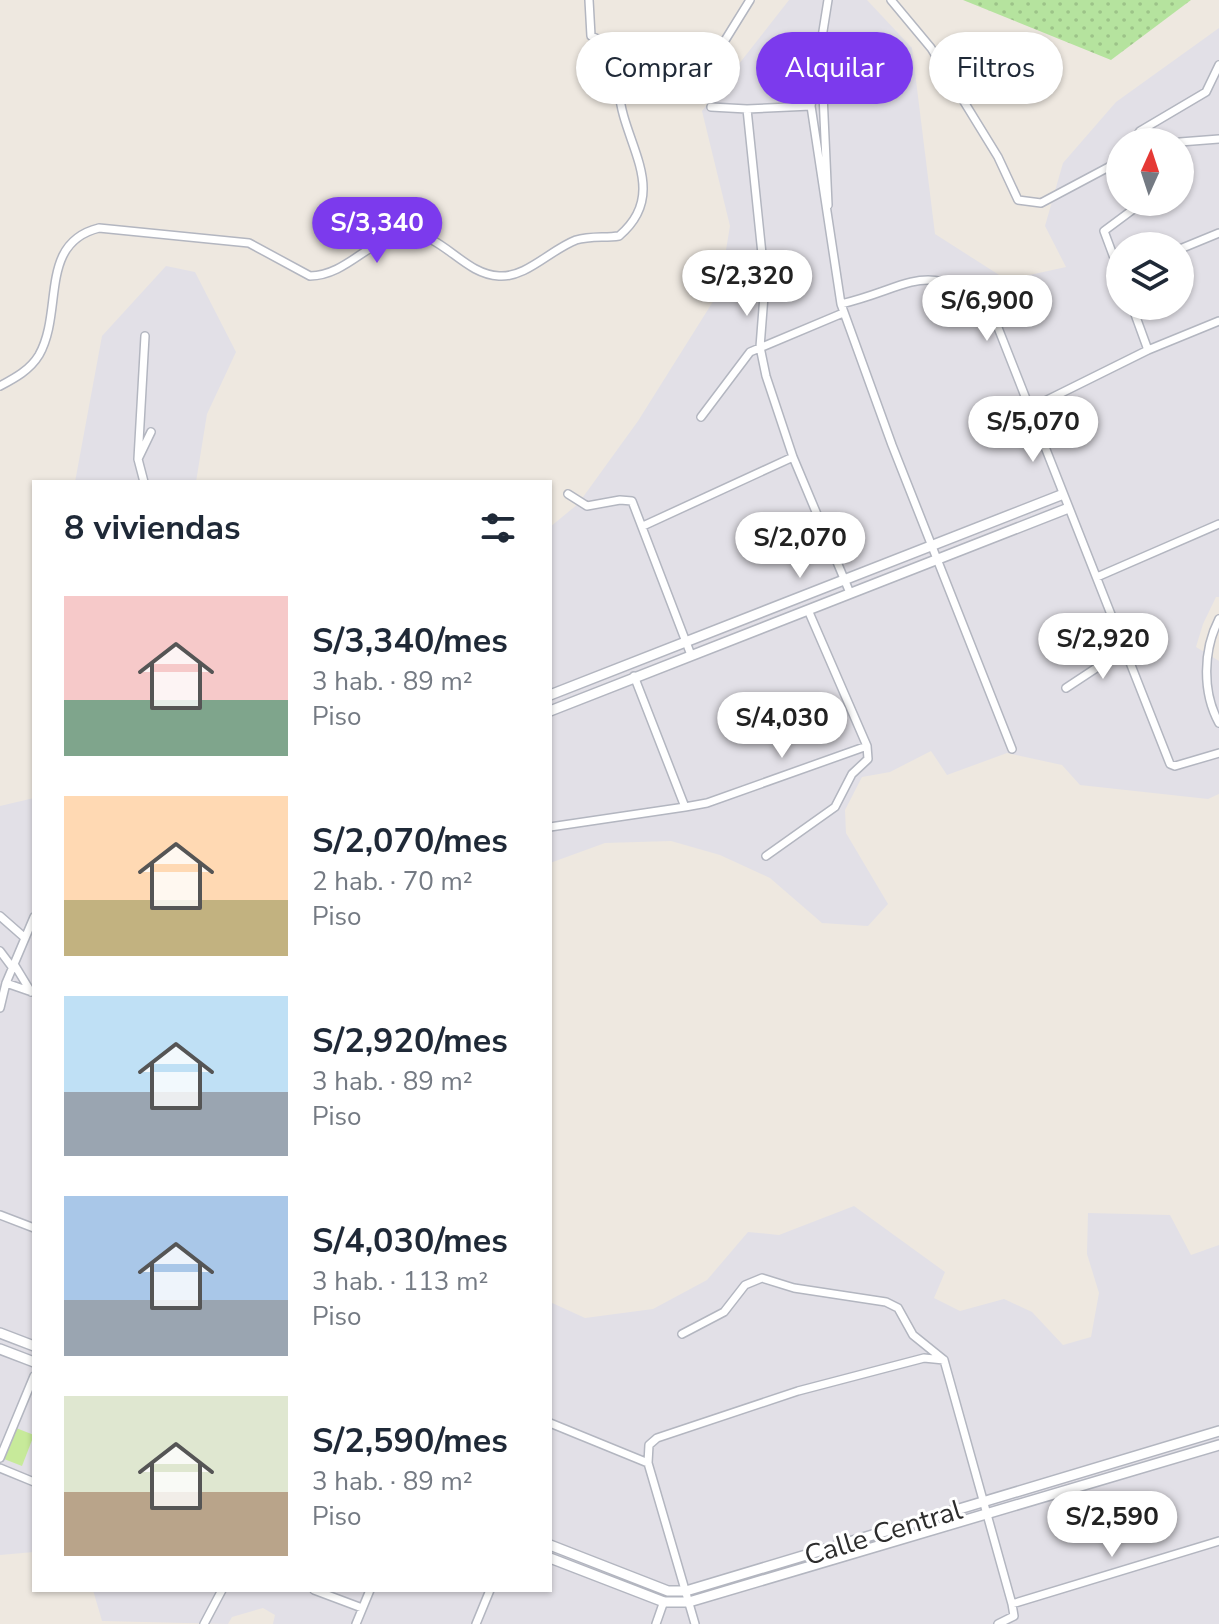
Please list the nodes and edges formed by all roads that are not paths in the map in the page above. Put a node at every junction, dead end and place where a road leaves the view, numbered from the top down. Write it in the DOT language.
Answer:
graph roads {
  1 [pos="589,0"];
  2 [pos="750,0"];
  3 [pos="828,0"];
  4 [pos="891,0"];
  5 [pos="591,32"];
  6 [pos="730,32"];
  7 [pos="821,32"];
  8 [pos="1219,65"];
  9 [pos="620,104"];
  10 [pos="823,104"];
  11 [pos="811,106"];
  12 [pos="711,107"];
  13 [pos="747,109"];
  14 [pos="1145,128"];
  15 [pos="1219,139"];
  16 [pos="1194,141"];
  17 [pos="1106,168"];
  18 [pos="1124,216"];
  19 [pos="1219,233"];
  20 [pos="1106,236"];
  21 [pos="1194,243"];
  22 [pos="829,244"];
  23 [pos="841,304"];
  24 [pos="843,313"];
  25 [pos="1137,320"];
  26 [pos="1219,321"];
  27 [pos="145,336"];
  28 [pos="760,347"];
  29 [pos="1148,350"];
  30 [pos="0,386"];
  31 [pos="1029,409"];
  32 [pos="701,417"];
  33 [pos="151,432"];
  34 [pos="793,457"];
  35 [pos="138,459"];
  36 [pos="143,480"];
  37 [pos="568,494"];
  38 [pos="1061,495"];
  39 [pos="1066,509"];
  40 [pos="1219,524"];
  41 [pos="643,526"];
  42 [pos="931,546"];
  43 [pos="936,559"];
  44 [pos="1097,577"];
  45 [pos="845,580"];
  46 [pos="850,593"];
  47 [pos="808,610"];
  48 [pos="1219,619"];
  49 [pos="686,641"];
  50 [pos="1125,649"];
  51 [pos="691,655"];
  52 [pos="634,676"];
  53 [pos="1066,688"];
  54 [pos="552,694"];
  55 [pos="552,710"];
  56 [pos="1219,723"];
  57 [pos="867,746"];
  58 [pos="1012,749"];
  59 [pos="1219,753"];
  60 [pos="685,807"];
  61 [pos="552,826"];
  62 [pos="766,856"];
  63 [pos="0,916"];
  64 [pos="32,922"];
  65 [pos="25,938"];
  66 [pos="0,951"];
  67 [pos="13,965"];
  68 [pos="6,983"];
  69 [pos="32,993"];
  70 [pos="0,1008"];
  71 [pos="0,1215"];
  72 [pos="32,1227"];
  73 [pos="0,1333"];
  74 [pos="682,1334"];
  75 [pos="32,1345"];
  76 [pos="0,1349"];
  77 [pos="944,1360"];
  78 [pos="32,1361"];
  79 [pos="32,1381"];
  80 [pos="552,1424"];
  81 [pos="1219,1431"];
  82 [pos="1219,1445"];
  83 [pos="0,1458"];
  84 [pos="648,1463"];
  85 [pos="0,1468"];
  86 [pos="32,1481"];
  87 [pos="982,1502"];
  88 [pos="985,1516"];
  89 [pos="1219,1541"];
  90 [pos="552,1546"];
  91 [pos="552,1559"];
  92 [pos="668,1591"];
  93 [pos="686,1591"];
  94 [pos="221,1592"];
  95 [pos="319,1592"];
  96 [pos="369,1592"];
  97 [pos="489,1592"];
  98 [pos="664,1602"];
  99 [pos="689,1602"];
  100 [pos="1012,1604"];
  101 [pos="362,1608"];
  102 [pos="204,1624"];
  103 [pos="356,1624"];
  104 [pos="476,1624"];
  105 [pos="656,1624"];
  106 [pos="695,1624"];
  107 [pos="998,1624"];
  1 -- 5 [label="street"];
  2 -- 6 [label="street"];
  3 -- 7 [label="street"];
  4 -- 17 [label="street"];
  8 -- 14 [label="street"];
  9 -- 30 [label="street"];
  10 -- 22 [label="street"];
  11 -- 13 [label="street"];
  11 -- 22 [label="street"];
  12 -- 13 [label="street"];
  13 -- 28 [label="street"];
  15 -- 16 [label="street"];
  18 -- 20 [label="street"];
  19 -- 21 [label="street"];
  22 -- 23 [label="street"];
  23 -- 24 [label="street"];
  23 -- 31 [label="street"];
  24 -- 28 [label="street"];
  24 -- 42 [label="street"];
  25 -- 29 [label="street"];
  26 -- 29 [label="street"];
  27 -- 35 [label="street"];
  28 -- 32 [label="street"];
  28 -- 34 [label="street"];
  29 -- 31 [label="street"];
  31 -- 38 [label="street"];
  33 -- 35 [label="street"];
  34 -- 41 [label="street"];
  34 -- 45 [label="street"];
  35 -- 36 [label="street"];
  37 -- 41 [label="street"];
  38 -- 39 [label="street"];
  38 -- 42 [label="street"];
  39 -- 43 [label="street"];
  39 -- 44 [label="street"];
  40 -- 44 [label="street"];
  41 -- 49 [label="street"];
  42 -- 43 [label="street"];
  42 -- 45 [label="street"];
  43 -- 46 [label="street"];
  43 -- 58 [label="street"];
  44 -- 50 [label="street"];
  45 -- 46 [label="street"];
  45 -- 49 [label="street"];
  46 -- 47 [label="street"];
  47 -- 51 [label="street"];
  47 -- 57 [label="street"];
  48 -- 56 [label="street"];
  49 -- 51 [label="street"];
  49 -- 54 [label="street"];
  50 -- 53 [label="street"];
  50 -- 59 [label="street"];
  51 -- 52 [label="street"];
  52 -- 55 [label="street"];
  52 -- 60 [label="street"];
  57 -- 60 [label="street"];
  57 -- 62 [label="street"];
  60 -- 61 [label="street"];
  63 -- 65 [label="street"];
  64 -- 65 [label="street"];
  65 -- 67 [label="street"];
  66 -- 67 [label="street"];
  67 -- 68 [label="street"];
  67 -- 69 [label="street"];
  68 -- 69 [label="street"];
  68 -- 70 [label="street"];
  71 -- 72 [label="street"];
  73 -- 75 [label="street"];
  74 -- 77 [label="street"];
  76 -- 78 [label="street"];
  77 -- 84 [label="street"];
  77 -- 87 [label="street"];
  79 -- 83 [label="street"];
  80 -- 84 [label="street"];
  81 -- 87 [label="street, Calle Central"];
  82 -- 88 [label="street, Calle Central"];
  84 -- 93 [label="street"];
  85 -- 86 [label="street"];
  87 -- 88 [label="street"];
  87 -- 93 [label="street, Calle Central"];
  88 -- 99 [label="street, Calle Central"];
  88 -- 100 [label="street"];
  89 -- 100 [label="street"];
  90 -- 92 [label="street, Calle Central"];
  91 -- 98 [label="street, Calle Central"];
  92 -- 93 [label="street, Calle Central"];
  92 -- 98 [label="street"];
  93 -- 99 [label="street"];
  94 -- 102 [label="street"];
  95 -- 101 [label="street"];
  96 -- 101 [label="street"];
  97 -- 104 [label="street"];
  98 -- 99 [label="street, Calle Central"];
  98 -- 105 [label="street"];
  99 -- 106 [label="street"];
  100 -- 107 [label="street"];
  101 -- 103 [label="street"];
}
